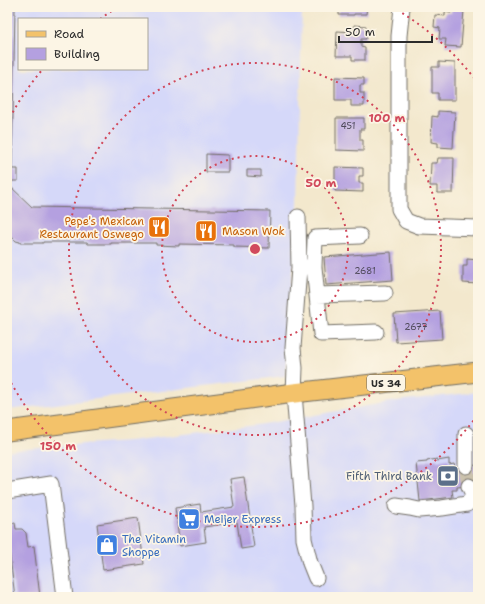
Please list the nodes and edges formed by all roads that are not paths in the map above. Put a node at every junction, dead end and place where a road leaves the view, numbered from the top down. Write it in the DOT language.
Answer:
graph roads {
  1 [pos="402,7"];
  2 [pos="298,217"];
  3 [pos="478,228"];
  4 [pos="360,236"];
  5 [pos="306,267"];
  6 [pos="385,293"];
  7 [pos="316,295"];
  8 [pos="376,332"];
  9 [pos="478,372"];
  10 [pos="294,394"];
  11 [pos="7,431"];
  12 [pos="466,434"];
  13 [pos="466,466"];
  14 [pos="469,486"];
  15 [pos="7,491"];
  16 [pos="396,506"];
  17 [pos="316,578"];
  18 [pos="65,597"];
  1 -- 3 [label="street"];
  2 -- 5 [label="street"];
  4 -- 5 [label="street"];
  5 -- 7 [label="street"];
  5 -- 10 [label="street"];
  6 -- 7 [label="street"];
  7 -- 8 [label="street"];
  9 -- 10 [label="main road, US 34"];
  10 -- 11 [label="main road, US 34"];
  10 -- 17 [label="street"];
  12 -- 13 [label="street"];
  14 -- 16 [label="street"];
  15 -- 18 [label="street"];
}
